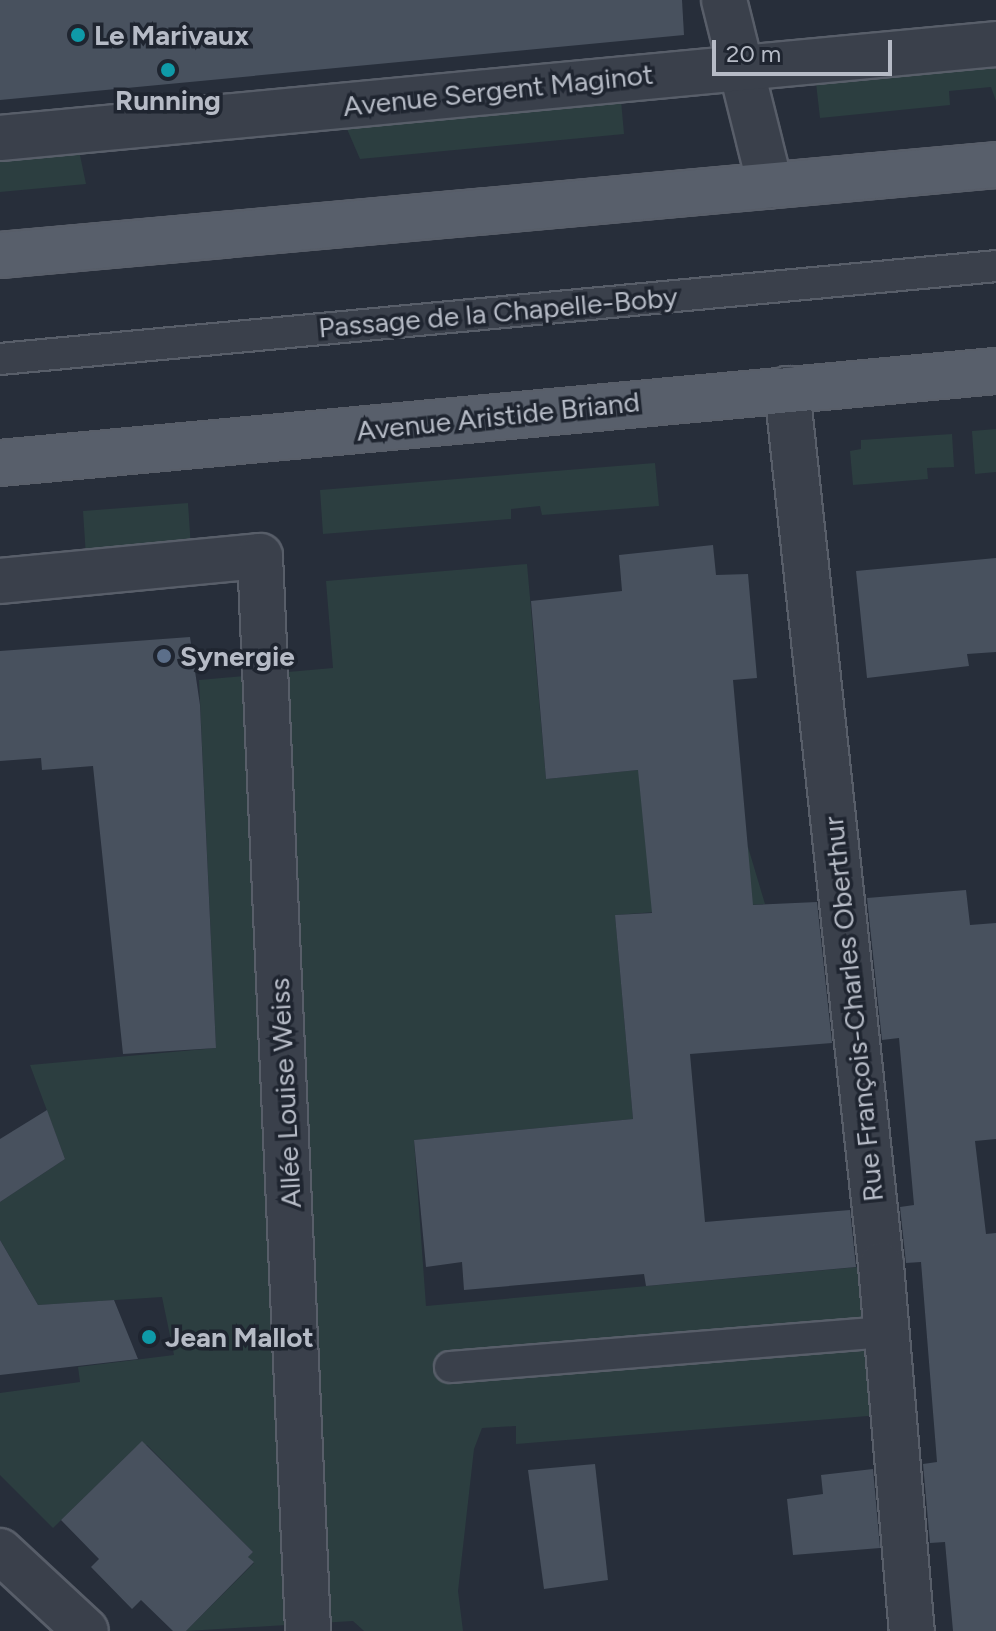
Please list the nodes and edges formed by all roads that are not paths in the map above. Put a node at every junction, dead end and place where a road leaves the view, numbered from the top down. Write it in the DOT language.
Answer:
graph roads {
  1 [pos="724,0"];
  2 [pos="996,44"];
  3 [pos="744,66"];
  4 [pos="0,138"];
  5 [pos="996,165"];
  6 [pos="770,185"];
  7 [pos="0,255"];
  8 [pos="996,266"];
  9 [pos="0,359"];
  10 [pos="996,371"];
  11 [pos="787,389"];
  12 [pos="0,463"];
  13 [pos="0,581"];
  14 [pos="886,1332"];
  15 [pos="450,1367"];
  16 [pos="0,1551"];
  17 [pos="86,1631"];
  18 [pos="308,1631"];
  19 [pos="912,1631"];
  1 -- 3 [label="street"];
  2 -- 3 [label="street, Avenue Sergent Maginot"];
  3 -- 4 [label="street, Avenue Sergent Maginot"];
  3 -- 6 [label="street"];
  5 -- 6 [label="main road"];
  6 -- 7 [label="main road"];
  8 -- 9 [label="lane, Passage de la Chapelle-Boby"];
  10 -- 11 [label="main road, Avenue Aristide Briand"];
  11 -- 12 [label="main road, Avenue Aristide Briand"];
  11 -- 14 [label="street, Rue François-Charles Oberthur"];
  13 -- 18 [label="street, Allée Louise Weiss"];
  14 -- 15 [label="lane"];
  14 -- 19 [label="street, Rue François-Charles Oberthur"];
  16 -- 17 [label="street"];
}
